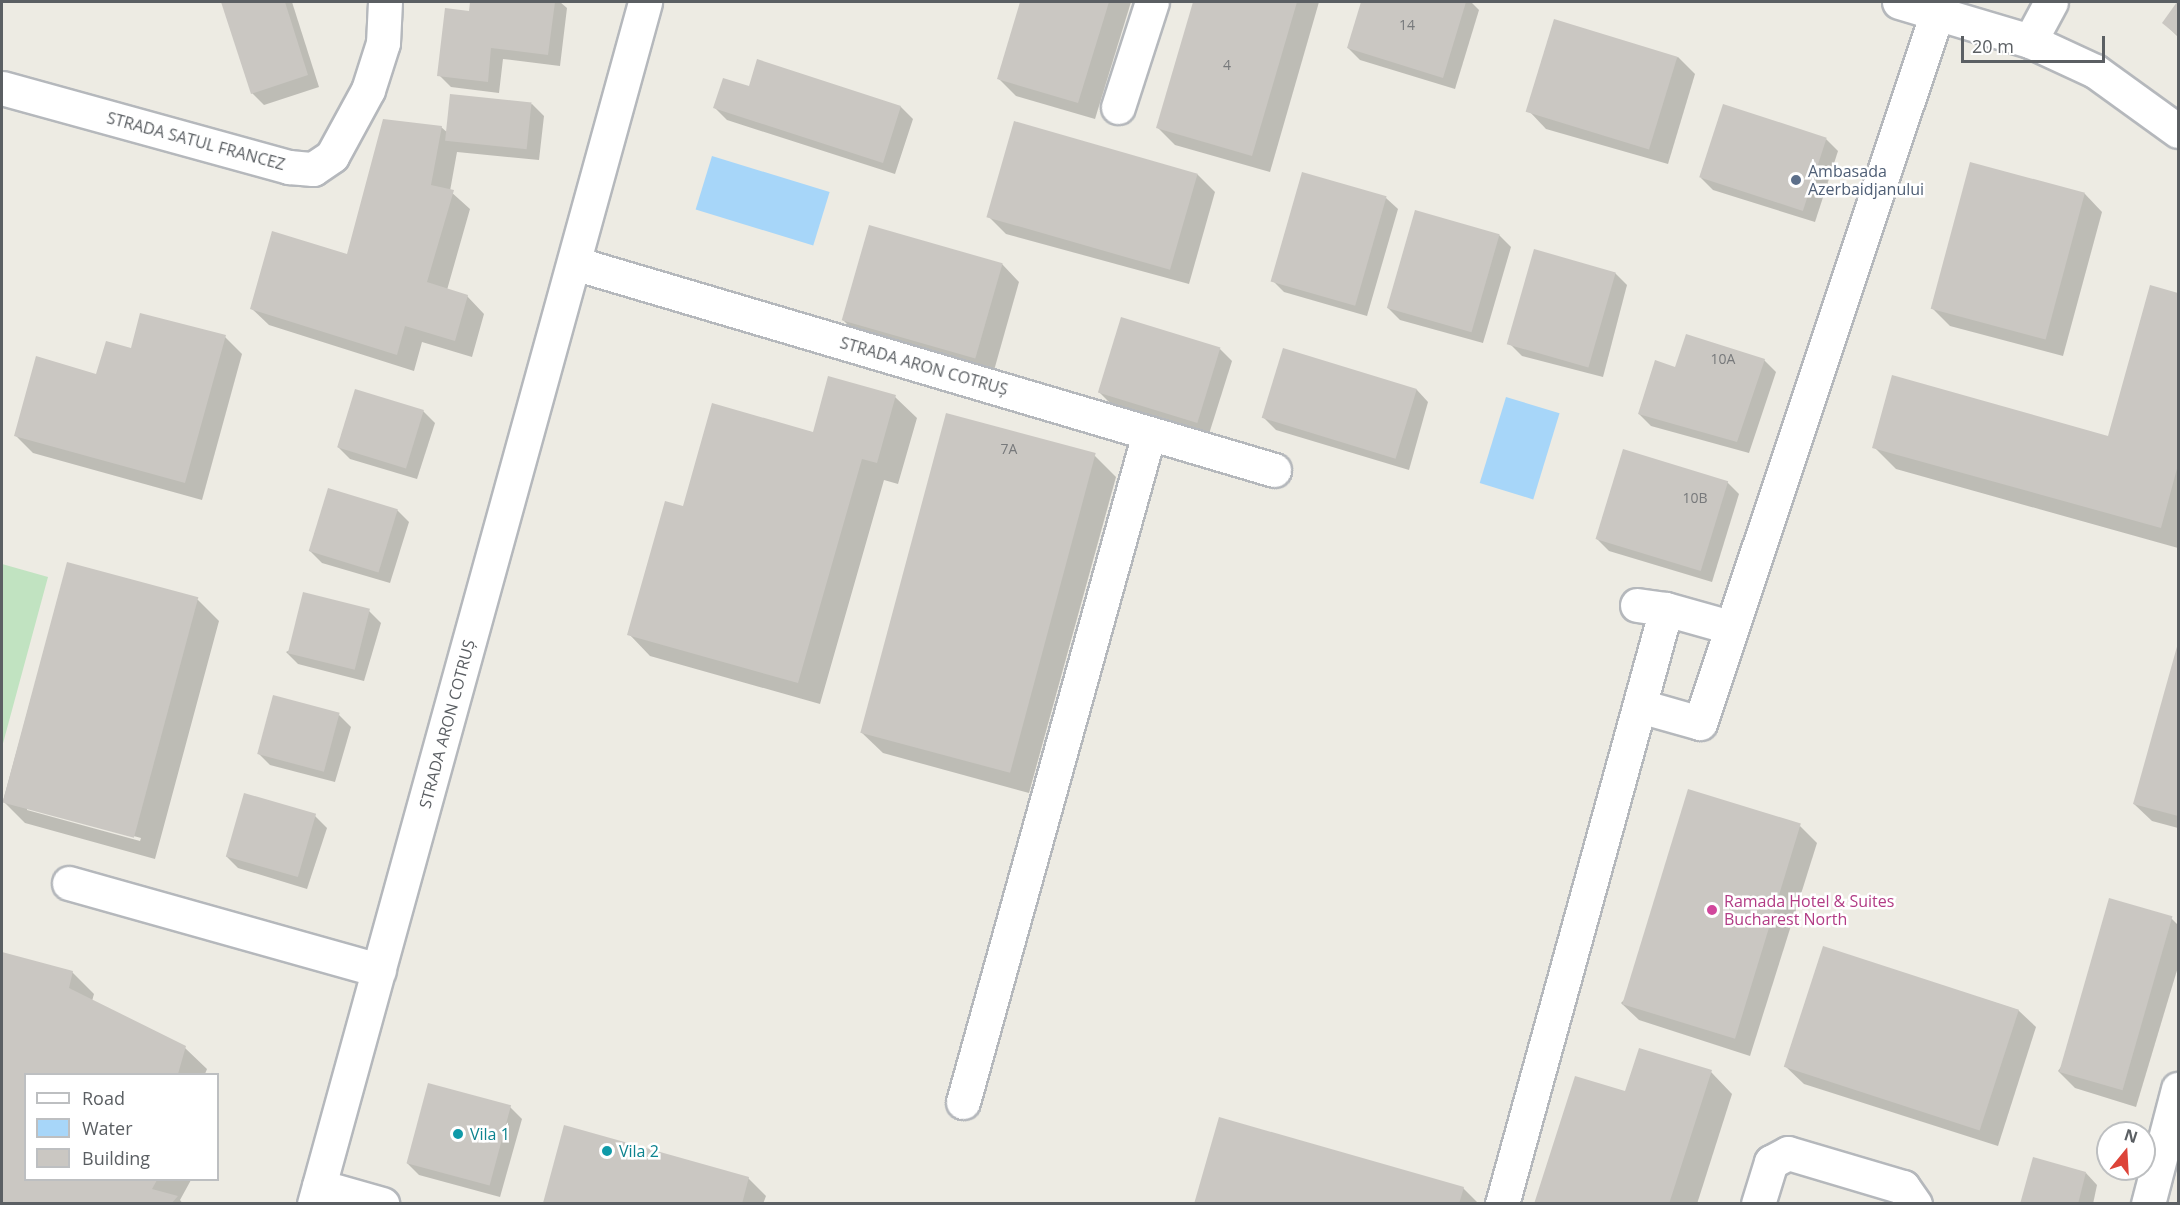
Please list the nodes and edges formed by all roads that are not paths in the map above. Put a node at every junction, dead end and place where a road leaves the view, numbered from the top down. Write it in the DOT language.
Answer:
graph roads {
  1 [pos="385,2"];
  2 [pos="645,2"];
  3 [pos="1152,2"];
  4 [pos="1899,2"];
  5 [pos="2051,2"];
  6 [pos="1937,13"];
  7 [pos="2030,41"];
  8 [pos="2,88"];
  9 [pos="1118,107"];
  10 [pos="2178,131"];
  11 [pos="574,263"];
  12 [pos="1149,433"];
  13 [pos="1274,470"];
  14 [pos="1730,627"];
  15 [pos="1640,706"];
  16 [pos="69,883"];
  17 [pos="379,970"];
  18 [pos="2178,1089"];
  19 [pos="963,1102"];
  20 [pos="317,1195"];
  21 [pos="382,1203"];
  22 [pos="1502,1203"];
  23 [pos="1758,1203"];
  24 [pos="1916,1203"];
  25 [pos="2148,1203"];
  1 -- 8 [label="street, STRADA SATUL FRANCEZ"];
  2 -- 11 [label="street, STRADA ARON COTRUȘ"];
  3 -- 9 [label="street"];
  4 -- 6 [label="street"];
  5 -- 7 [label="street"];
  6 -- 7 [label="street"];
  6 -- 14 [label="street"];
  7 -- 10 [label="street"];
  11 -- 12 [label="street, STRADA ARON COTRUȘ"];
  11 -- 17 [label="street, STRADA ARON COTRUȘ"];
  12 -- 13 [label="street, STRADA ARON COTRUȘ"];
  12 -- 19 [label="street"];
  14 -- 15 [label="street"];
  14 -- 15 [label="street"];
  15 -- 22 [label="street"];
  16 -- 17 [label="street"];
  17 -- 20 [label="street, STRADA ARON COTRUȘ"];
  18 -- 25 [label="street"];
  20 -- 21 [label="street, STRADA ARON COTRUȘ"];
  23 -- 24 [label="street"];
}
